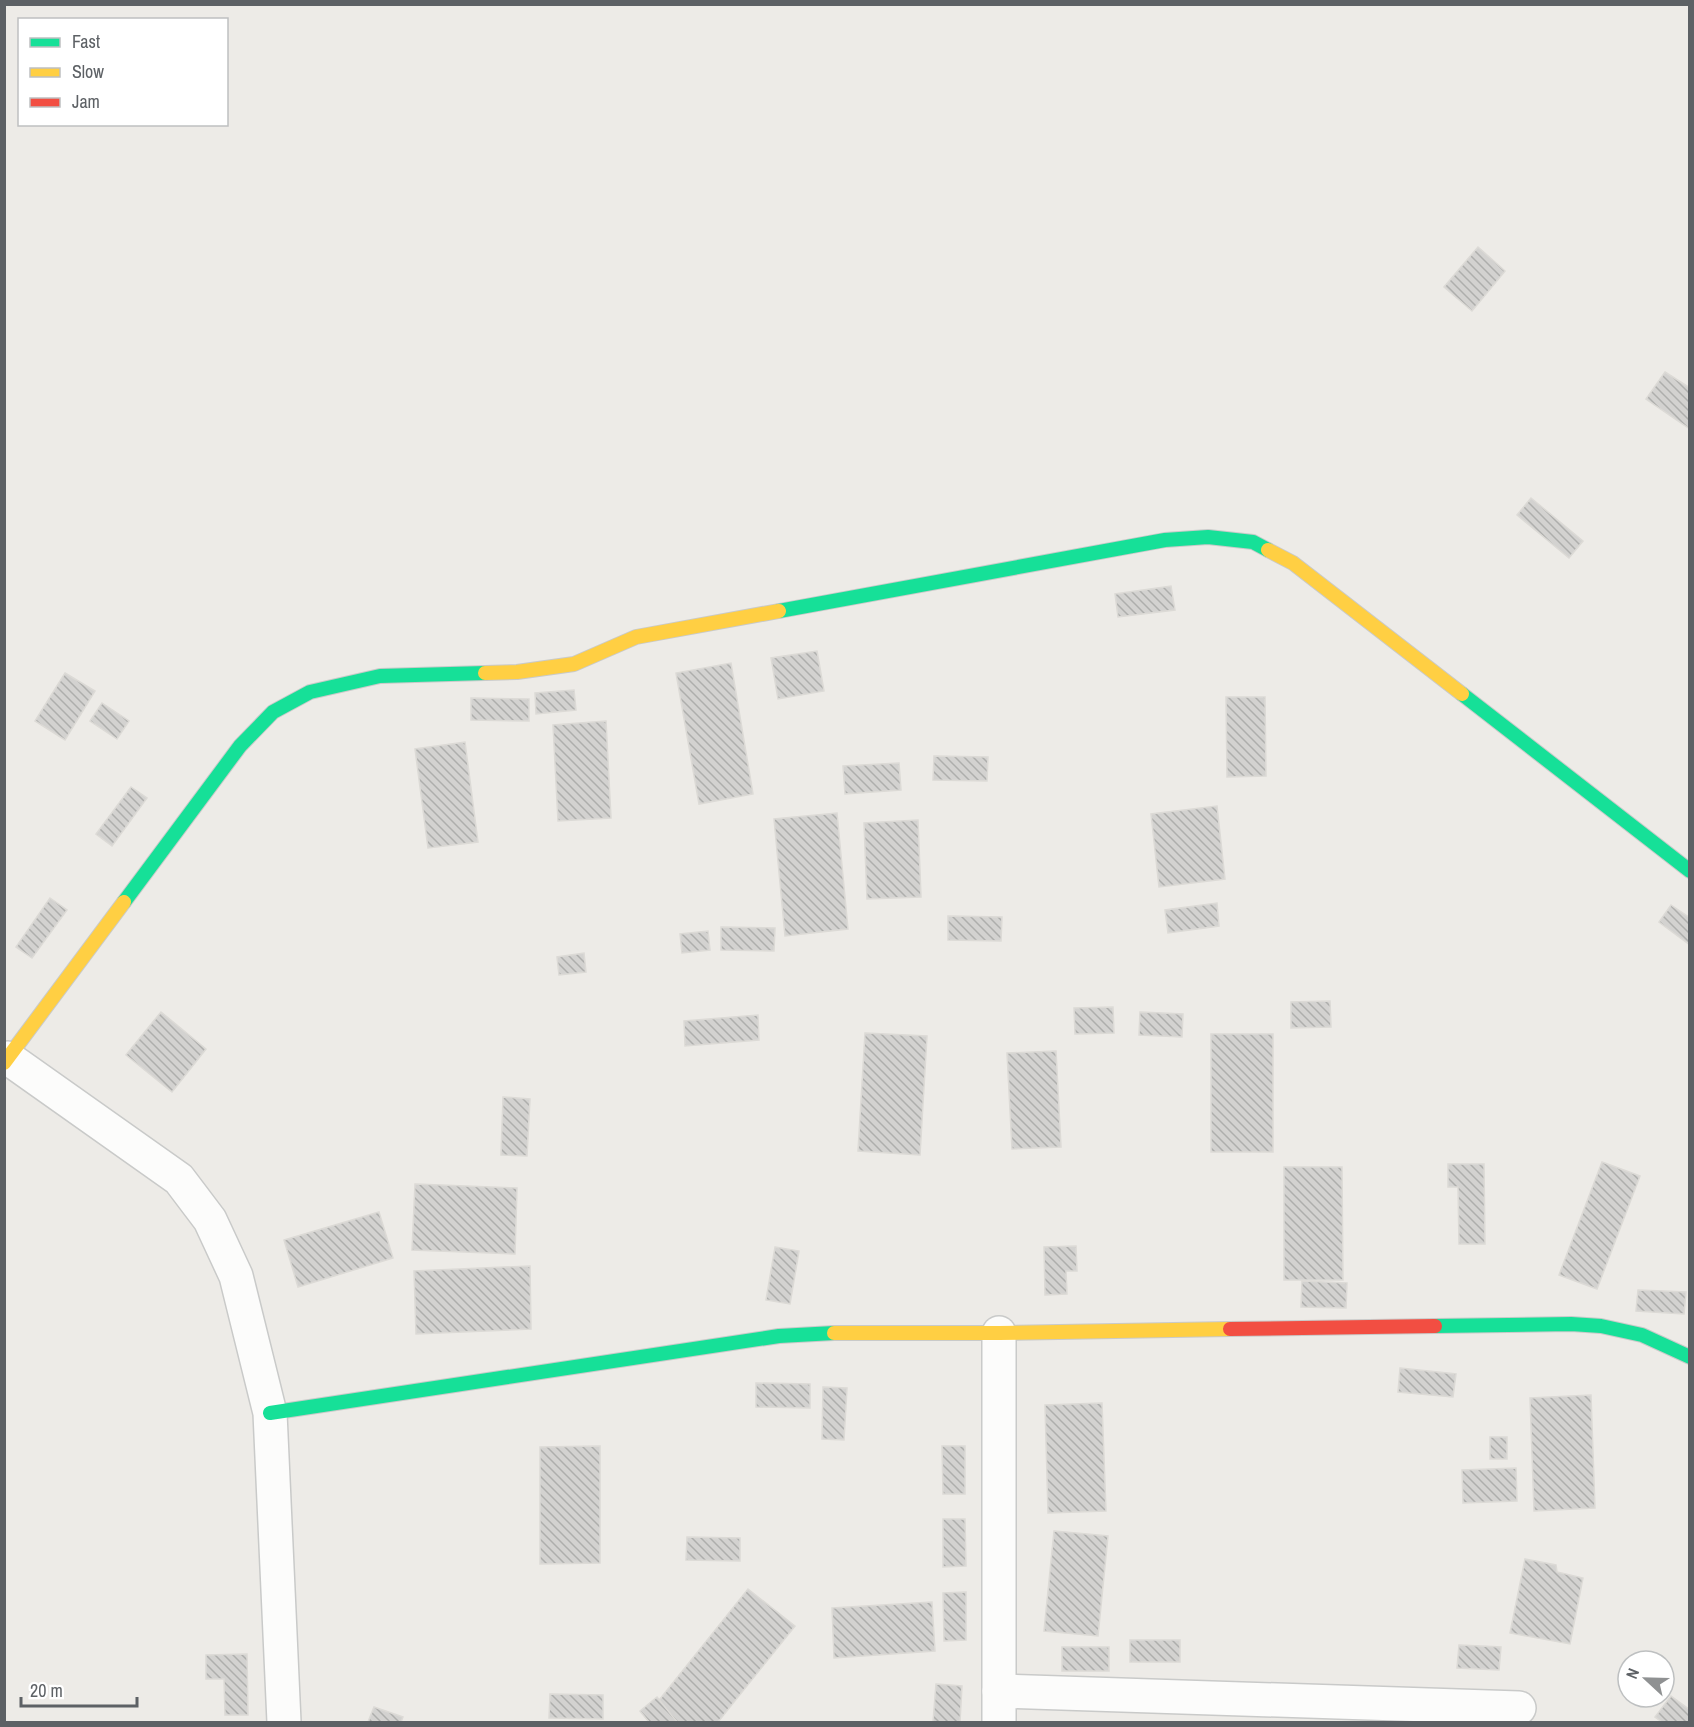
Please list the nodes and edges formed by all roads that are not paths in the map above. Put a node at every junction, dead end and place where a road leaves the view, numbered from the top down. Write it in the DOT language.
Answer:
graph roads {
  1 [pos="1689,871"];
  2 [pos="6,1061"];
  3 [pos="999,1333"];
  4 [pos="1689,1357"];
  5 [pos="270,1413"];
  6 [pos="999,1707"];
  7 [pos="1518,1708"];
  8 [pos="284,1722"];
  1 -- 2 [label="street"];
  2 -- 5 [label="street"];
  3 -- 4 [label="street"];
  3 -- 5 [label="street"];
  3 -- 6 [label="street"];
  5 -- 8 [label="street"];
  6 -- 7 [label="street"];
}
